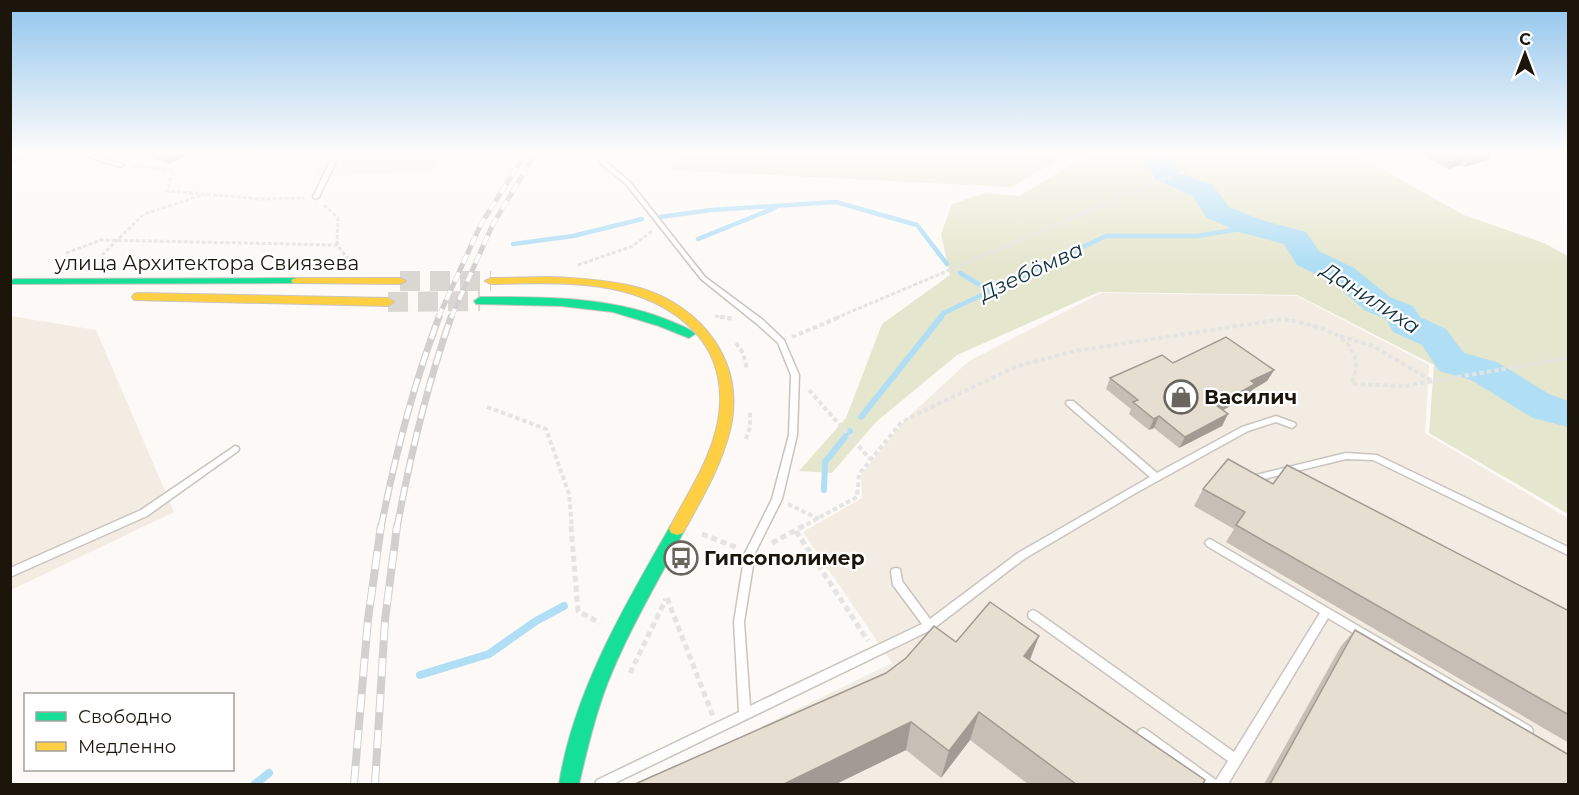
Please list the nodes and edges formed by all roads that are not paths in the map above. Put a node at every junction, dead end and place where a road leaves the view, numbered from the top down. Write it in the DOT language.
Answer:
graph roads {
  1 [pos="319,190"];
  2 [pos="633,190"];
  3 [pos="316,197"];
  4 [pos="400,281"];
  5 [pos="491,281"];
  6 [pos="13,282"];
  7 [pos="480,301"];
  8 [pos="388,302"];
  9 [pos="724,374"];
  10 [pos="1070,403"];
  11 [pos="1292,425"];
  12 [pos="235,449"];
  13 [pos="1157,478"];
  14 [pos="1256,478"];
  15 [pos="1210,543"];
  16 [pos="1569,551"];
  17 [pos="896,572"];
  18 [pos="10,573"];
  19 [pos="1326,612"];
  20 [pos="1033,615"];
  21 [pos="929,626"];
  22 [pos="746,714"];
  23 [pos="1143,734"];
  24 [pos="1538,737"];
  25 [pos="1236,760"];
  26 [pos="569,784"];
  27 [pos="601,784"];
  28 [pos="1212,784"];
  29 [pos="1221,784"];
  1 -- 3 [label="lane"];
  2 -- 22 [label="lane"];
  4 -- 6 [label="main road, улица Архитектора Свиязева"];
  5 -- 9 [label="main road"];
  6 -- 8 [label="main road, улица Архитектора Свиязева"];
  7 -- 9 [label="main road"];
  9 -- 26 [label="main road"];
  10 -- 13 [label="lane"];
  11 -- 13 [label="lane"];
  12 -- 18 [label="lane"];
  13 -- 21 [label="lane"];
  14 -- 16 [label="lane"];
  15 -- 19 [label="lane"];
  17 -- 21 [label="lane"];
  19 -- 24 [label="lane"];
  19 -- 25 [label="lane"];
  20 -- 25 [label="lane"];
  21 -- 22 [label="lane"];
  22 -- 27 [label="lane"];
  23 -- 28 [label="lane"];
  25 -- 29 [label="lane"];
}
